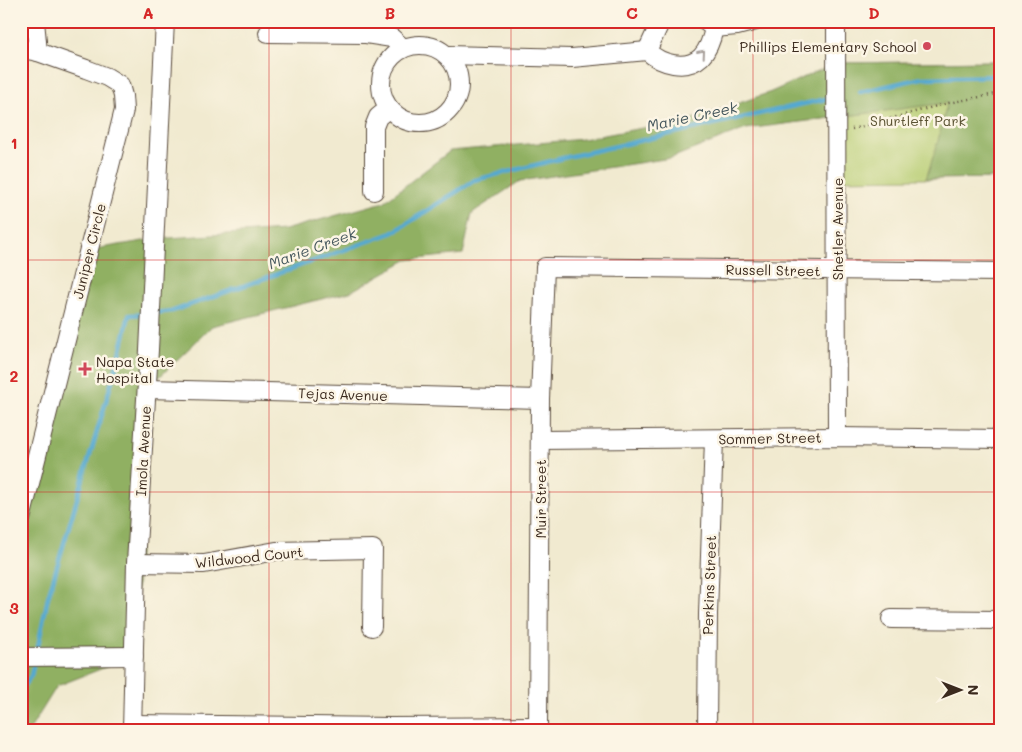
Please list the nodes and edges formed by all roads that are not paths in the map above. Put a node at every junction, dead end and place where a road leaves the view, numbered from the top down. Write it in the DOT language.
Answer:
graph roads {
  1 [pos="35,21"];
  2 [pos="165,21"];
  3 [pos="661,21"];
  4 [pos="756,21"];
  5 [pos="836,21"];
  6 [pos="710,25"];
  7 [pos="268,33"];
  8 [pos="403,48"];
  9 [pos="29,50"];
  10 [pos="647,51"];
  11 [pos="447,55"];
  12 [pos="389,108"];
  13 [pos="374,190"];
  14 [pos="544,267"];
  15 [pos="837,270"];
  16 [pos="1001,272"];
  17 [pos="147,389"];
  18 [pos="540,399"];
  19 [pos="837,437"];
  20 [pos="1001,439"];
  21 [pos="540,440"];
  22 [pos="714,440"];
  23 [pos="21,519"];
  24 [pos="136,563"];
  25 [pos="891,619"];
  26 [pos="1001,620"];
  27 [pos="372,627"];
  28 [pos="134,656"];
  29 [pos="21,657"];
  30 [pos="132,727"];
  31 [pos="538,728"];
  32 [pos="707,731"];
  1 -- 9 [label="street"];
  2 -- 17 [label="street, Imola Avenue"];
  3 -- 10 [label="street"];
  4 -- 6 [label="street"];
  5 -- 15 [label="street, Shetler Avenue"];
  10 -- 6 [label="street, one-way"];
  7 -- 8 [label="street"];
  8 -- 11 [label="street"];
  8 -- 12 [label="street"];
  9 -- 23 [label="street, Juniper Circle"];
  10 -- 11 [label="street"];
  11 -- 12 [label="street"];
  12 -- 13 [label="street"];
  14 -- 15 [label="street, Russell Street"];
  14 -- 18 [label="street, Muir Street"];
  15 -- 16 [label="street, Russell Street"];
  15 -- 19 [label="street, Shetler Avenue"];
  17 -- 18 [label="street, Tejas Avenue"];
  17 -- 24 [label="street, Imola Avenue"];
  18 -- 21 [label="street, Muir Street"];
  19 -- 20 [label="street, Sommer Street"];
  19 -- 22 [label="street, Sommer Street"];
  21 -- 22 [label="street, Sommer Street"];
  21 -- 31 [label="street, Muir Street"];
  22 -- 32 [label="street, Perkins Street"];
  24 -- 27 [label="street, Wildwood Court"];
  24 -- 28 [label="street, Imola Avenue"];
  25 -- 26 [label="street"];
  28 -- 29 [label="street"];
  28 -- 30 [label="street, Imola Avenue"];
  30 -- 31 [label="street"];
}
